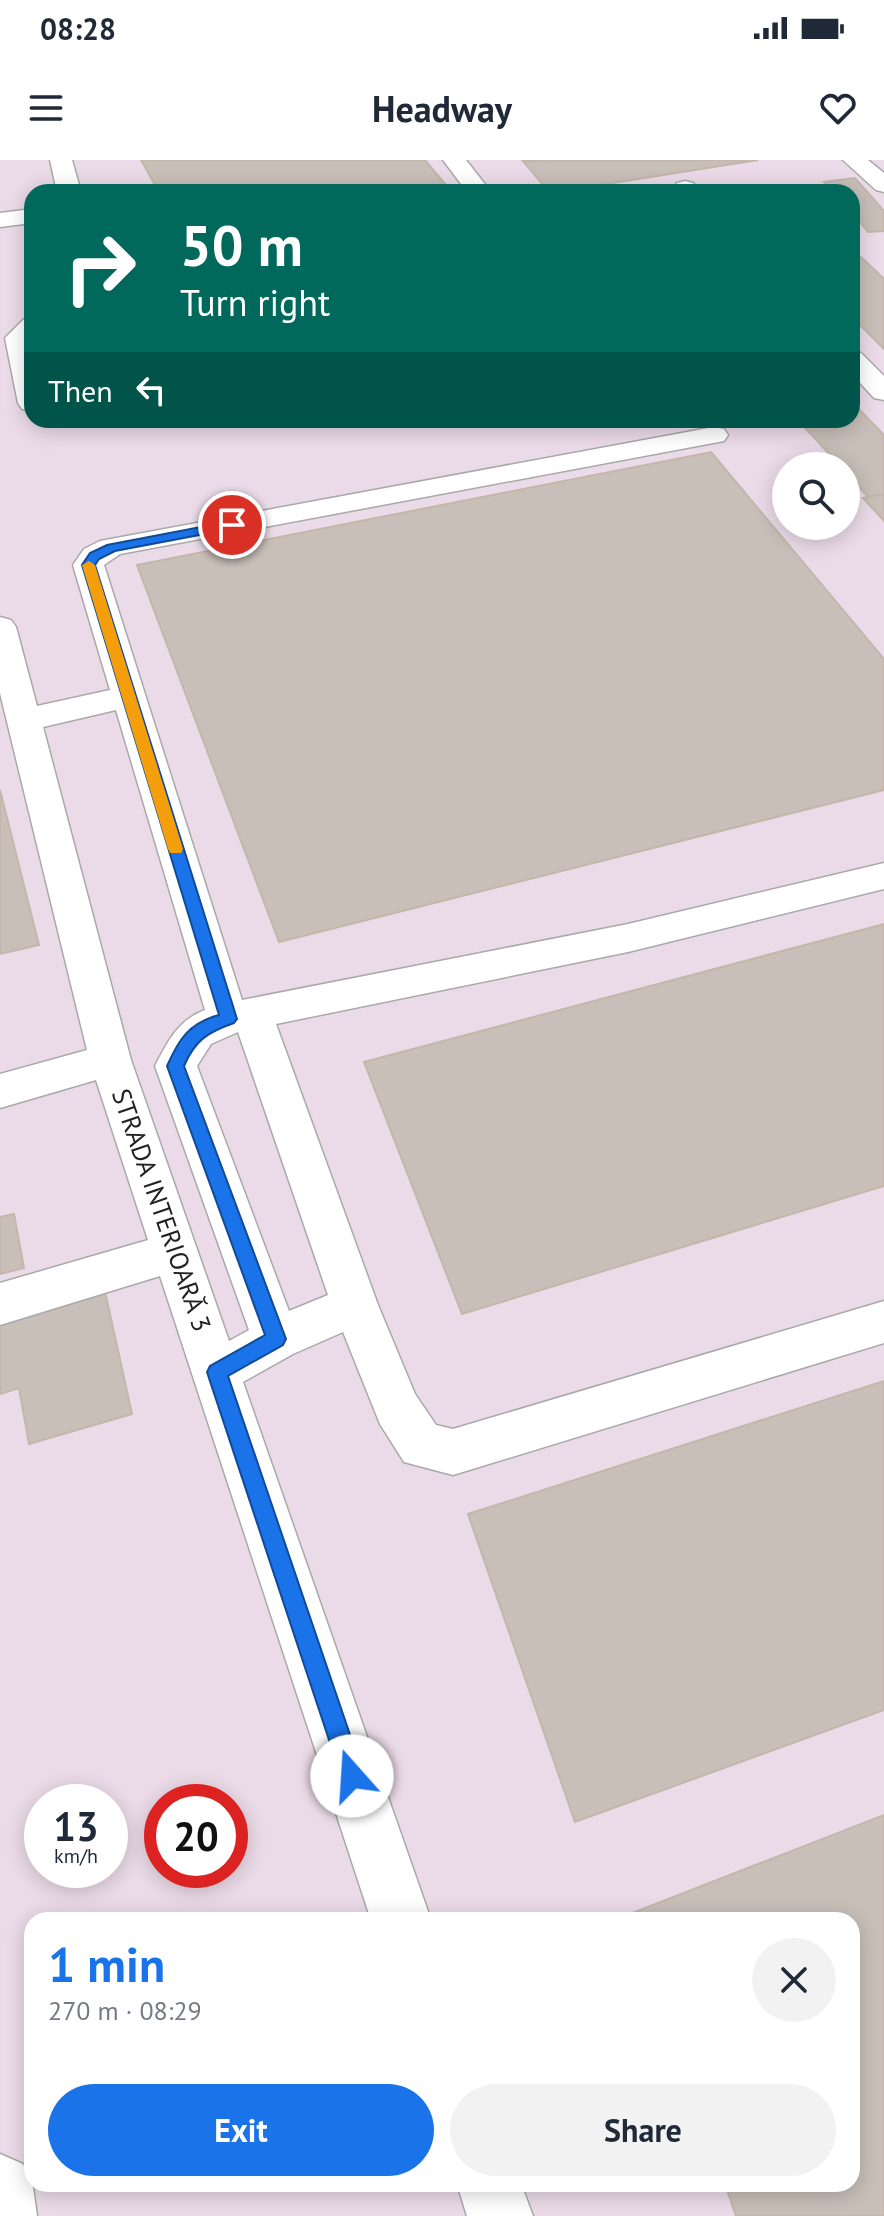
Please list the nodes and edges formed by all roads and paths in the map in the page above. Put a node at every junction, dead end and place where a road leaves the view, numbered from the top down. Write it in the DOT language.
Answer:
graph roads {
  1 [pos="61,160"];
  2 [pos="454,160"];
  3 [pos="854,160"];
  4 [pos="67,184"];
  5 [pos="473,184"];
  6 [pos="884,185"];
  7 [pos="24,217"];
  8 [pos="0,220"];
  9 [pos="24,332"];
  10 [pos="24,366"];
  11 [pos="860,367"];
  12 [pos="884,392"];
  13 [pos="3,399"];
  14 [pos="24,402"];
  15 [pos="714,435"];
  16 [pos="2,644"];
  17 [pos="129,696"];
  18 [pos="24,720"];
  19 [pos="884,876"];
  20 [pos="240,1016"];
  21 [pos="110,1060"];
  22 [pos="0,1091"];
  23 [pos="176,1252"];
  24 [pos="0,1304"];
  25 [pos="355,1305"];
  26 [pos="884,1322"];
  27 [pos="276,1339"];
  28 [pos="217,1372"];
  29 [pos="398,1912"];
  30 [pos="0,2187"];
  31 [pos="492,2192"];
  32 [pos="4,2216"];
  33 [pos="500,2216"];
  1 -- 4 [label="lane"];
  2 -- 5 [label="lane"];
  3 -- 6 [label="lane"];
  7 -- 8 [label="lane"];
  9 -- 10 [label="lane"];
  11 -- 12 [label="lane"];
  13 -- 14 [label="lane"];
  15 -- 17 [label="lane"];
  16 -- 18 [label="lane, STRADA INTERIOARĂ 3"];
  17 -- 18 [label="lane"];
  17 -- 20 [label="lane"];
  18 -- 21 [label="lane, STRADA INTERIOARĂ 3"];
  19 -- 20 [label="lane"];
  20 -- 25 [label="lane"];
  20 -- 27 [label="lane"];
  21 -- 22 [label="lane"];
  21 -- 23 [label="lane, STRADA INTERIOARĂ 3"];
  23 -- 24 [label="lane"];
  23 -- 28 [label="lane, STRADA INTERIOARĂ 3"];
  25 -- 26 [label="lane"];
  25 -- 27 [label="lane"];
  27 -- 28 [label="lane"];
  28 -- 29 [label="lane, STRADA INTERIOARĂ 3"];
  30 -- 32 [label="lane"];
  31 -- 33 [label="lane"];
}
